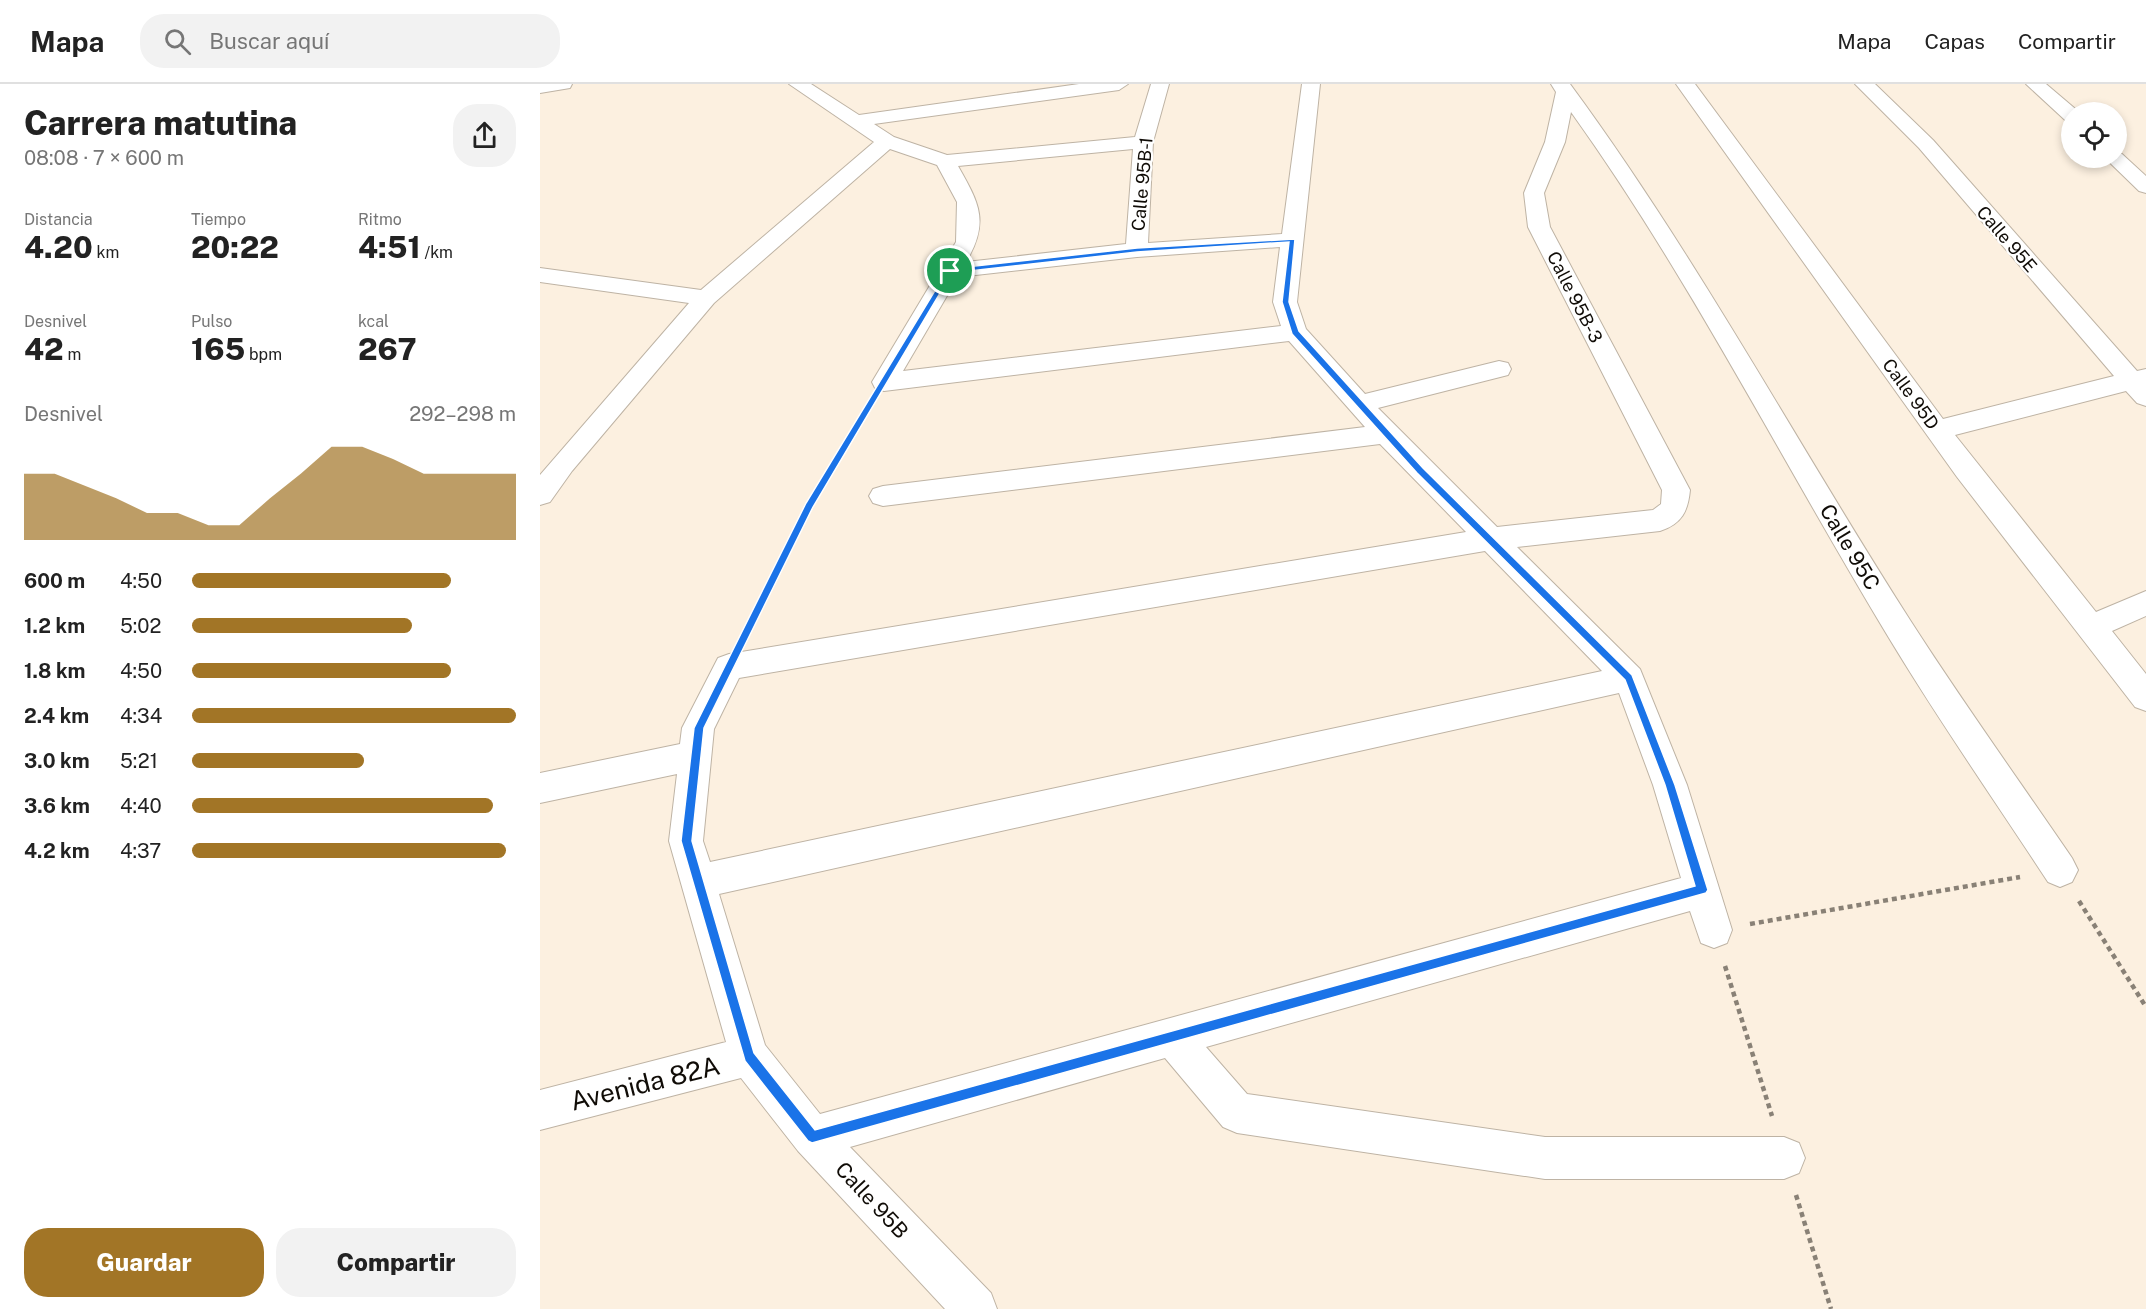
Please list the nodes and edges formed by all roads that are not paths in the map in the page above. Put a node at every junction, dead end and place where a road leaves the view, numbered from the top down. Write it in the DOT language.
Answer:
graph roads {
  1 [pos="563,84"];
  2 [pos="1119,84"];
  3 [pos="1160,84"];
  4 [pos="1311,84"];
  5 [pos="1685,84"];
  6 [pos="1864,84"];
  7 [pos="2035,84"];
  8 [pos="807,85"];
  9 [pos="540,87"];
  10 [pos="1562,88"];
  11 [pos="2061,106"];
  12 [pos="856,121"];
  13 [pos="887,141"];
  14 [pos="1143,142"];
  15 [pos="945,161"];
  16 [pos="2126,168"];
  17 [pos="2146,187"];
  18 [pos="1293,240"];
  19 [pos="1137,250"];
  20 [pos="950,271"];
  21 [pos="540,276"];
  22 [pos="706,298"];
  23 [pos="1295,332"];
  24 [pos="1499,369"];
  25 [pos="2141,385"];
  26 [pos="1359,404"];
  27 [pos="1937,430"];
  28 [pos="1386,434"];
  29 [pos="540,495"];
  30 [pos="883,496"];
  31 [pos="1490,539"];
  32 [pos="2146,603"];
  33 [pos="2091,627"];
  34 [pos="1629,678"];
  35 [pos="2146,697"];
  36 [pos="696,755"];
  37 [pos="540,788"];
  38 [pos="2060,870"];
  39 [pos="698,882"];
  40 [pos="1702,890"];
  41 [pos="1714,930"];
  42 [pos="1173,1036"];
  43 [pos="749,1056"];
  44 [pos="540,1110"];
  45 [pos="812,1137"];
  46 [pos="1784,1158"];
  47 [pos="975,1309"];
  1 -- 9 [label="street"];
  2 -- 12 [label="street"];
  3 -- 14 [label="street, Calle 95B-1"];
  4 -- 18 [label="street"];
  5 -- 27 [label="street, Calle 95D"];
  6 -- 25 [label="street, Calle 95E"];
  7 -- 11 [label="street"];
  8 -- 12 [label="street"];
  10 -- 31 [label="street, Calle 95B-3"];
  10 -- 38 [label="street, Calle 95C"];
  12 -- 13 [label="street"];
  13 -- 15 [label="street"];
  13 -- 22 [label="street"];
  14 -- 15 [label="street"];
  14 -- 19 [label="street, Calle 95B-1"];
  15 -- 20 [label="street"];
  16 -- 17 [label="street"];
  18 -- 19 [label="street"];
  18 -- 23 [label="street"];
  19 -- 20 [label="street"];
  20 -- 23 [label="street"];
  21 -- 22 [label="street"];
  22 -- 29 [label="street"];
  23 -- 26 [label="street"];
  24 -- 26 [label="street"];
  25 -- 27 [label="street"];
  26 -- 28 [label="street"];
  27 -- 33 [label="street, Calle 95D"];
  28 -- 30 [label="street"];
  28 -- 31 [label="street"];
  31 -- 34 [label="street"];
  31 -- 36 [label="street, Calle 95B"];
  32 -- 33 [label="street"];
  33 -- 35 [label="street, Calle 95D"];
  34 -- 39 [label="street"];
  34 -- 40 [label="street"];
  36 -- 37 [label="street"];
  36 -- 39 [label="street, Calle 95B"];
  39 -- 43 [label="street, Calle 95B"];
  40 -- 41 [label="street"];
  40 -- 42 [label="street"];
  42 -- 45 [label="street"];
  42 -- 46 [label="street"];
  43 -- 44 [label="street, Avenida 82A"];
  43 -- 45 [label="street, Calle 95B"];
  45 -- 47 [label="street, Calle 95B"];
}
